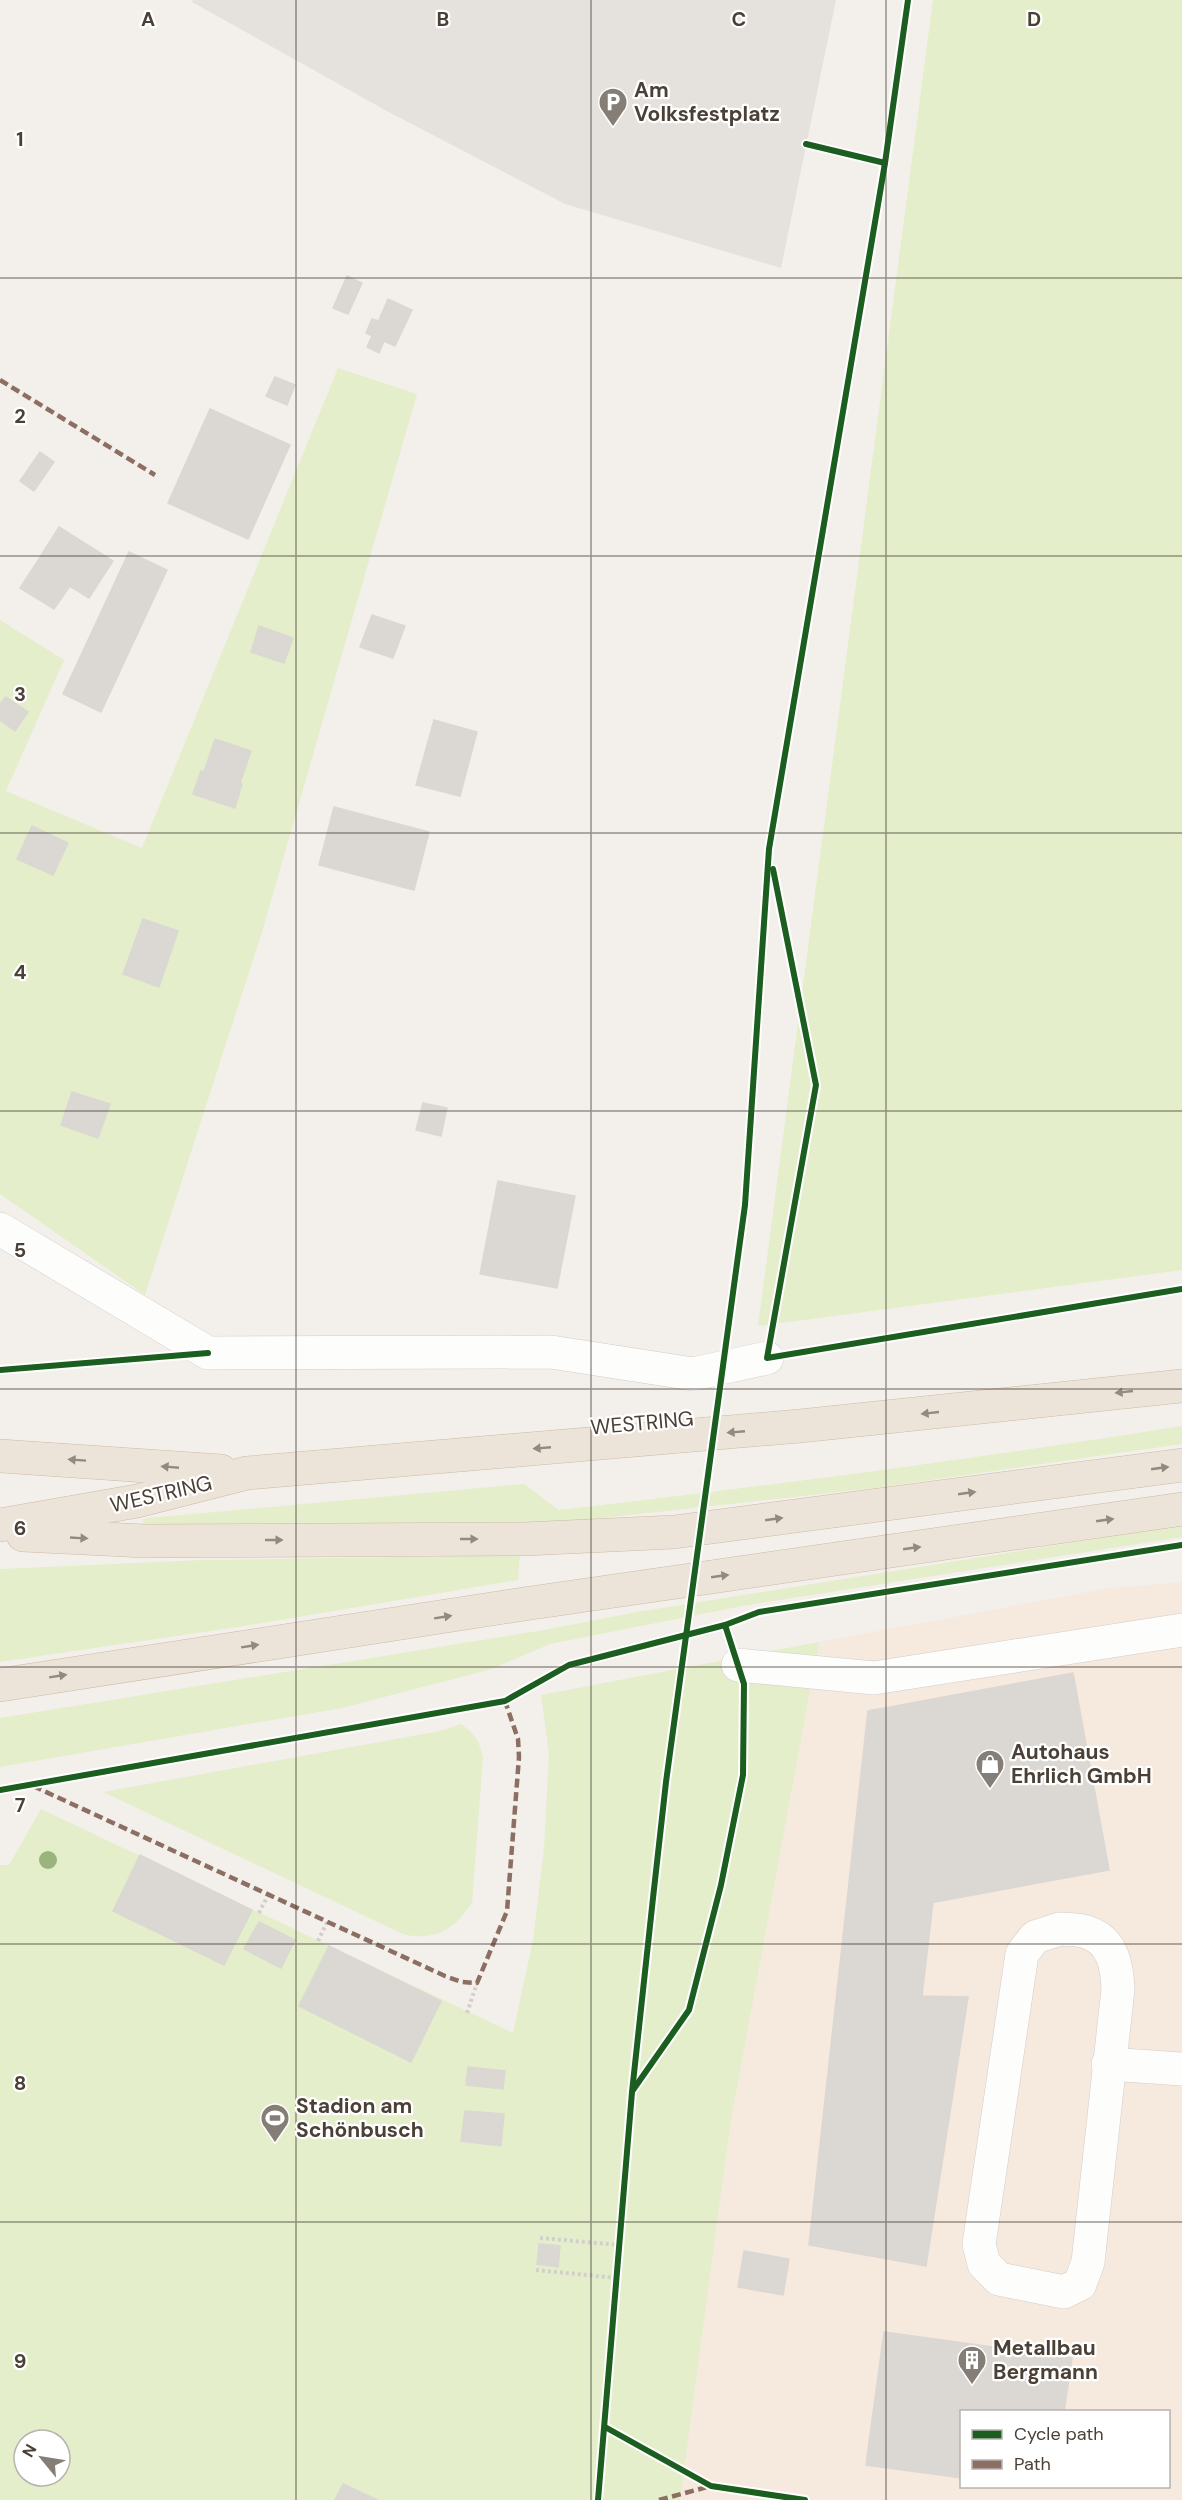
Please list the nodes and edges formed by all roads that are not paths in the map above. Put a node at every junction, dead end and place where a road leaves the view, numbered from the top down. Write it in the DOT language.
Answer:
graph roads {
  1 [pos="0,1229"];
  2 [pos="767,1358"];
  3 [pos="1182,1386"];
  4 [pos="0,1456"];
  5 [pos="1182,1465"];
  6 [pos="247,1473"];
  7 [pos="1182,1509"];
  8 [pos="0,1525"];
  9 [pos="0,1534"];
  10 [pos="1182,1630"];
  11 [pos="738,1665"];
  12 [pos="0,1685"];
  13 [pos="1108,2064"];
  14 [pos="1182,2069"];
  1 -- 2 [label="lane"];
  3 -- 6 [label="highway, WESTRING, one-way"];
  6 -- 4 [label="highway, one-way"];
  9 -- 5 [label="highway, WESTRING, one-way"];
  6 -- 8 [label="highway, WESTRING"];
  12 -- 7 [label="highway, one-way"];
  10 -- 11 [label="lane"];
  13 -- 13 [label="lane"];
  13 -- 14 [label="lane"];
}
